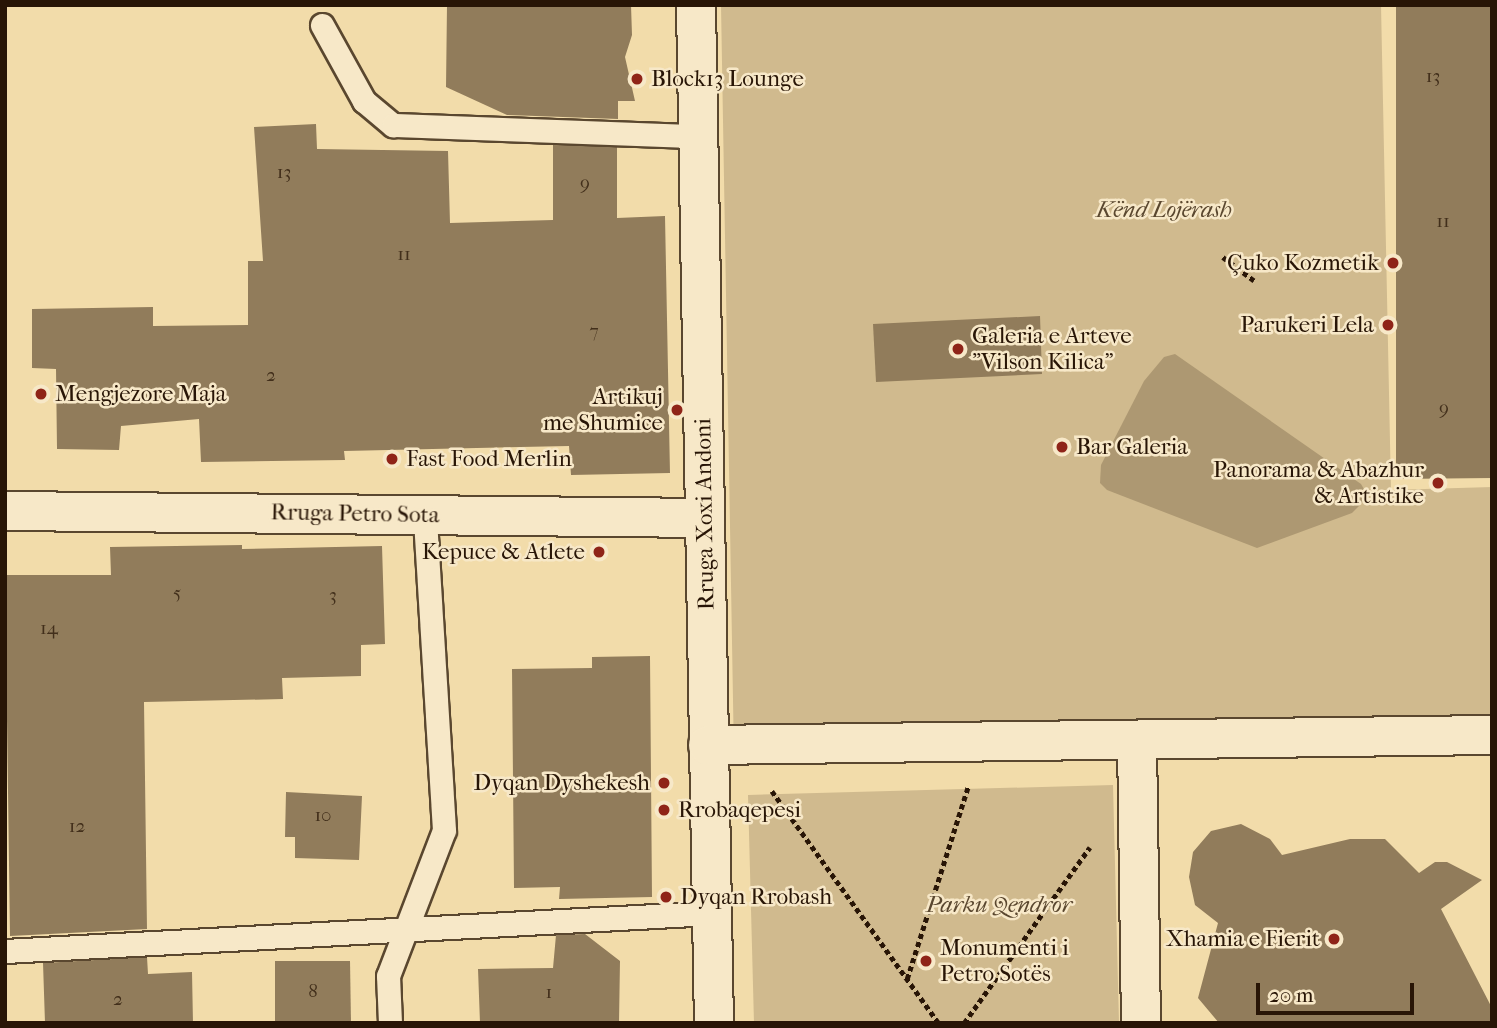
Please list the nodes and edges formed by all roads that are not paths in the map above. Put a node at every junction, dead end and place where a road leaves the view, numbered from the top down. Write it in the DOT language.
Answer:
graph roads {
  1 [pos="696,5"];
  2 [pos="322,25"];
  3 [pos="699,136"];
  4 [pos="5,511"];
  5 [pos="425,515"];
  6 [pos="705,519"];
  7 [pos="1492,735"];
  8 [pos="1137,740"];
  9 [pos="724,745"];
  10 [pos="712,913"];
  11 [pos="406,929"];
  12 [pos="5,951"];
  13 [pos="390,1023"];
  14 [pos="714,1023"];
  15 [pos="1140,1023"];
  1 -- 3 [label="street, Rruga Xoxi Andoni"];
  2 -- 3 [label="lane"];
  3 -- 6 [label="street, Rruga Xoxi Andoni"];
  4 -- 5 [label="street, Rruga Petro Sota"];
  5 -- 6 [label="street, Rruga Petro Sota"];
  5 -- 11 [label="lane"];
  6 -- 9 [label="street, Rruga Xoxi Andoni"];
  7 -- 8 [label="street"];
  8 -- 9 [label="street"];
  8 -- 15 [label="street"];
  9 -- 10 [label="street, Rruga Xoxi Andoni"];
  10 -- 11 [label="lane"];
  10 -- 14 [label="street, Rruga Xoxi Andoni"];
  11 -- 12 [label="lane"];
  11 -- 13 [label="lane"];
}
